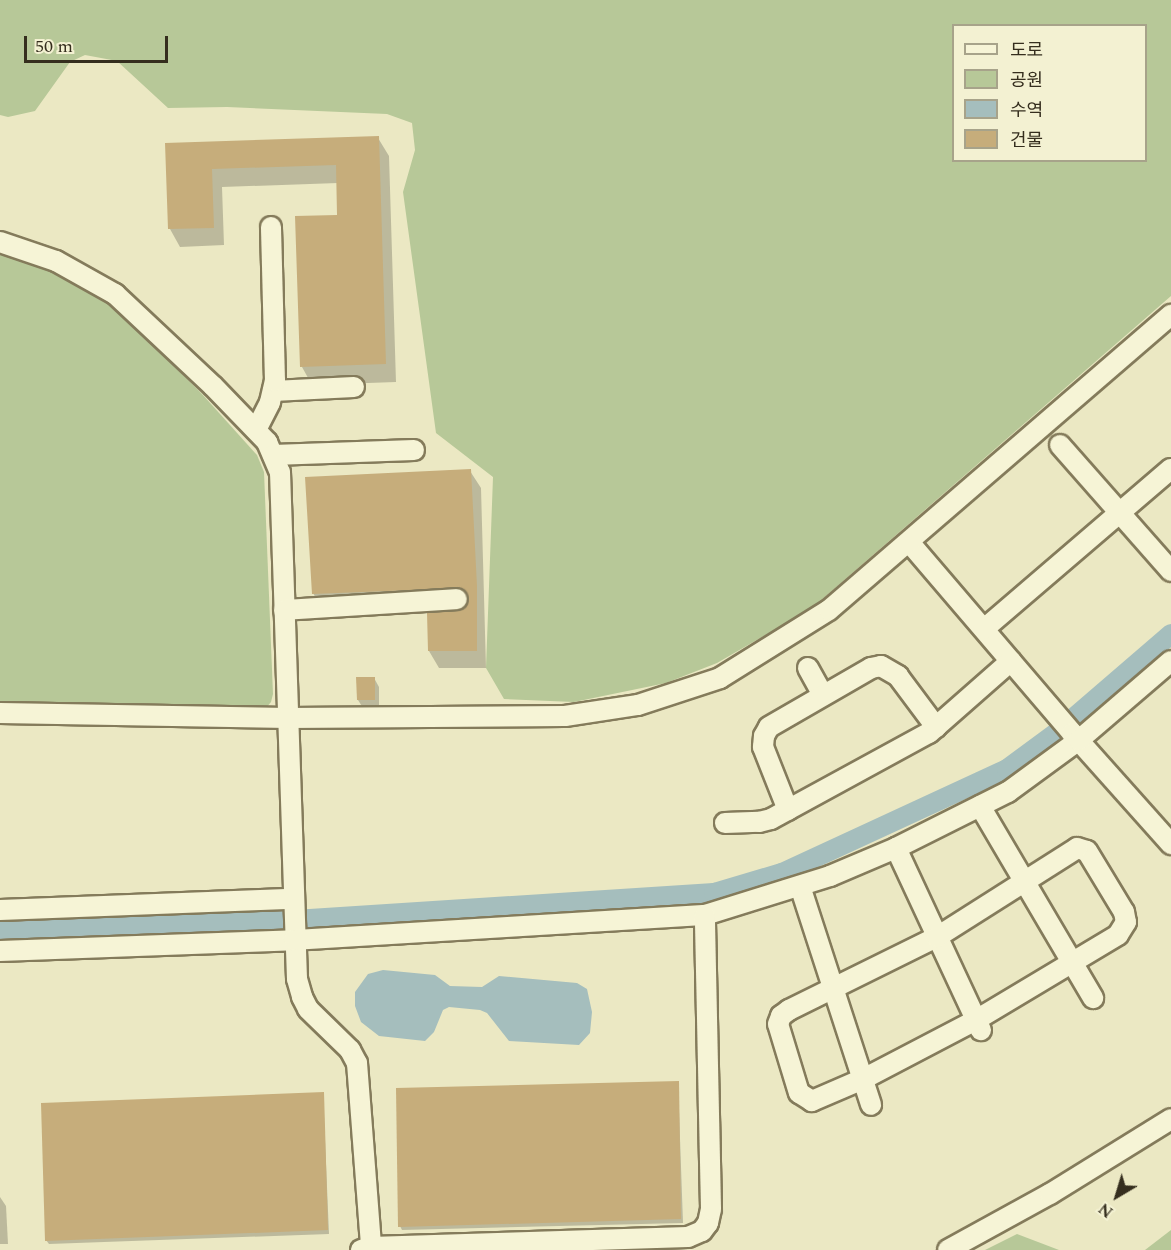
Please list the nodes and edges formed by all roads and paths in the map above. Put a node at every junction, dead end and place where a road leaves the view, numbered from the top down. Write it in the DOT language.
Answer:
graph roads {
  1 [pos="271,227"];
  2 [pos="0,242"];
  3 [pos="1171,315"];
  4 [pos="354,387"];
  5 [pos="273,391"];
  6 [pos="256,430"];
  7 [pos="1060,445"];
  8 [pos="414,450"];
  9 [pos="273,455"];
  10 [pos="1171,469"];
  11 [pos="1120,513"];
  12 [pos="909,542"];
  13 [pos="1171,571"];
  14 [pos="457,599"];
  15 [pos="284,610"];
  16 [pos="984,629"];
  17 [pos="1011,661"];
  18 [pos="1171,661"];
  19 [pos="808,668"];
  20 [pos="823,695"];
  21 [pos="0,713"];
  22 [pos="288,718"];
  23 [pos="936,727"];
  24 [pos="1075,737"];
  25 [pos="980,806"];
  26 [pos="788,810"];
  27 [pos="725,823"];
  28 [pos="1167,833"];
  29 [pos="896,848"];
  30 [pos="1025,882"];
  31 [pos="800,886"];
  32 [pos="0,910"];
  33 [pos="705,915"];
  34 [pos="294,920"];
  35 [pos="938,937"];
  36 [pos="0,951"];
  37 [pos="1073,963"];
  38 [pos="833,988"];
  39 [pos="1093,998"];
  40 [pos="979,1026"];
  41 [pos="863,1079"];
  42 [pos="871,1105"];
  43 [pos="1171,1119"];
  44 [pos="366,1248"];
  45 [pos="948,1250"];
  1 -- 5 [label="street"];
  2 -- 6 [label="street"];
  3 -- 12 [label="street"];
  4 -- 5 [label="street"];
  5 -- 6 [label="street"];
  6 -- 9 [label="street"];
  7 -- 11 [label="street"];
  8 -- 9 [label="street"];
  9 -- 15 [label="street"];
  10 -- 11 [label="street"];
  11 -- 13 [label="street"];
  11 -- 16 [label="street"];
  12 -- 16 [label="street"];
  12 -- 22 [label="street"];
  14 -- 15 [label="street"];
  15 -- 22 [label="street"];
  16 -- 17 [label="street"];
  17 -- 23 [label="street"];
  17 -- 24 [label="street"];
  18 -- 24 [label="street"];
  19 -- 20 [label="street"];
  20 -- 23 [label="street"];
  20 -- 26 [label="street"];
  21 -- 22 [label="street"];
  22 -- 34 [label="street"];
  23 -- 26 [label="street"];
  24 -- 25 [label="street"];
  24 -- 28 [label="street"];
  25 -- 29 [label="street"];
  25 -- 30 [label="street"];
  26 -- 27 [label="street"];
  29 -- 31 [label="street"];
  29 -- 35 [label="street"];
  30 -- 35 [label="street"];
  30 -- 37 [label="street"];
  30 -- 37 [label="street"];
  31 -- 33 [label="street"];
  31 -- 38 [label="street"];
  32 -- 34 [label="street"];
  33 -- 34 [label="street"];
  33 -- 44 [label="street"];
  34 -- 36 [label="street"];
  34 -- 44 [label="street"];
  35 -- 38 [label="street"];
  35 -- 40 [label="street"];
  37 -- 39 [label="street"];
  37 -- 40 [label="street"];
  38 -- 41 [label="street"];
  38 -- 41 [label="street"];
  40 -- 41 [label="street"];
  41 -- 42 [label="street"];
  43 -- 45 [label="street"];
}
